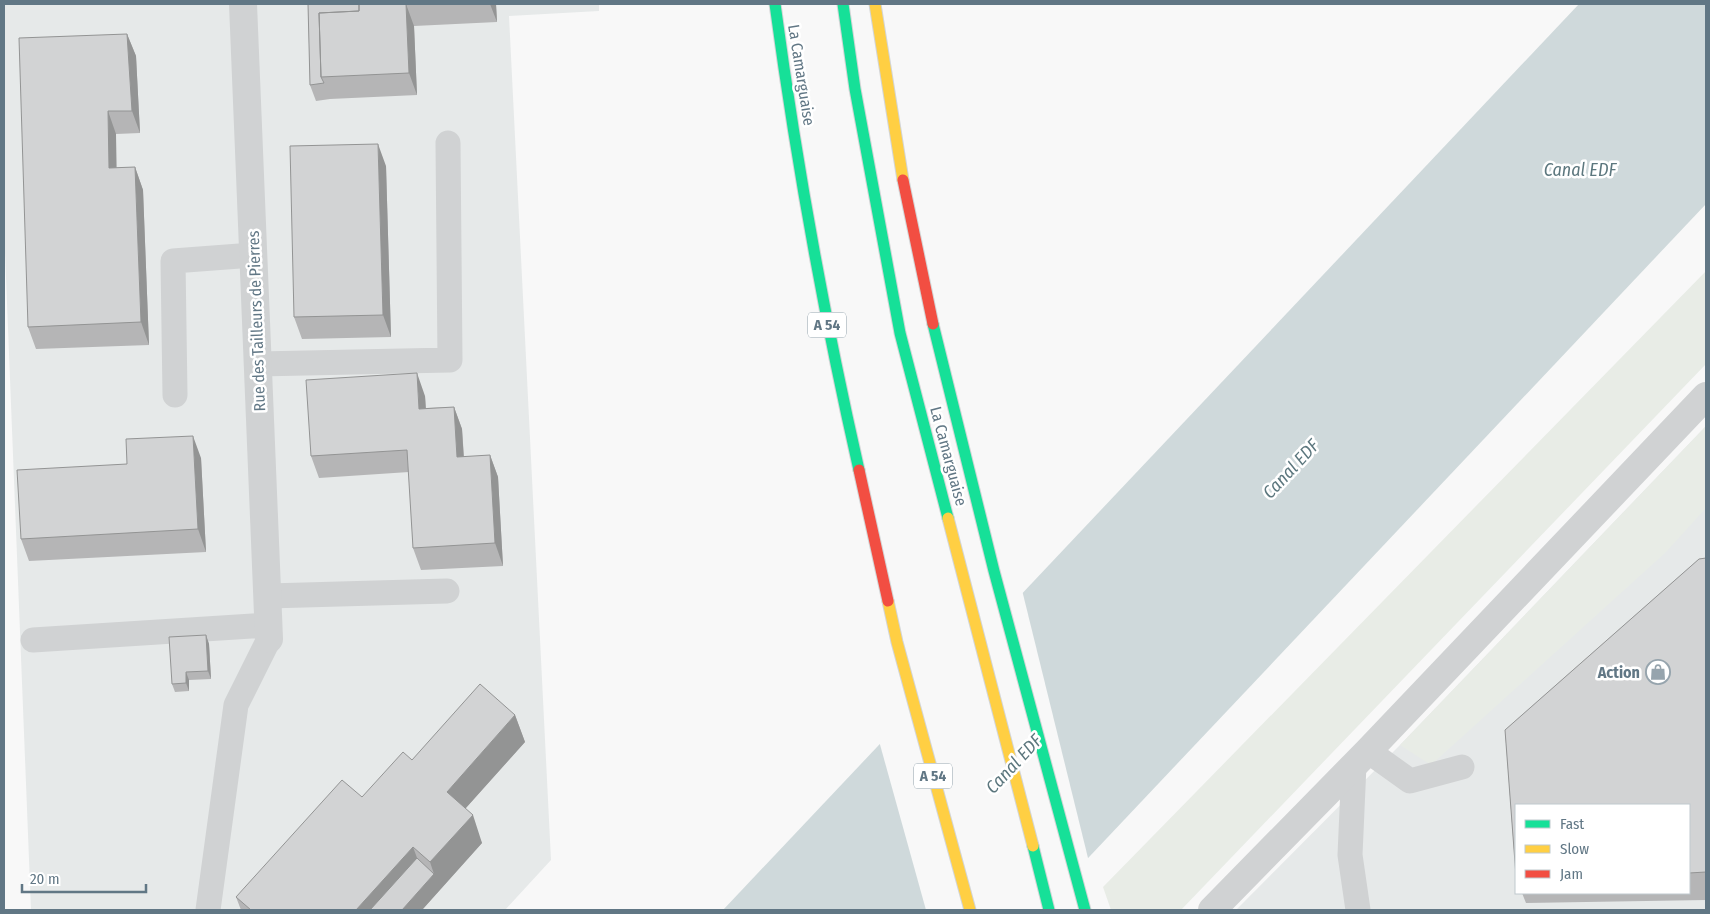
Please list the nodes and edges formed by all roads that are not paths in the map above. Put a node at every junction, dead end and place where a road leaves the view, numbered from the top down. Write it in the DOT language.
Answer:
graph roads {
  1 [pos="243,4"];
  2 [pos="775,4"];
  3 [pos="843,4"];
  4 [pos="875,4"];
  5 [pos="448,143"];
  6 [pos="253,255"];
  7 [pos="258,364"];
  8 [pos="174,395"];
  9 [pos="1706,396"];
  10 [pos="446,591"];
  11 [pos="268,596"];
  12 [pos="269,632"];
  13 [pos="34,640"];
  14 [pos="1361,758"];
  15 [pos="1462,767"];
  16 [pos="208,910"];
  17 [pos="970,910"];
  18 [pos="1049,910"];
  19 [pos="1085,910"];
  20 [pos="1212,910"];
  21 [pos="1358,910"];
  1 -- 6 [label="street, Rue des Tailleurs de Pierres"];
  2 -- 17 [label="highway, La Camarguaise / A 54"];
  3 -- 18 [label="highway, La Camarguaise"];
  4 -- 19 [label="highway"];
  5 -- 7 [label="lane"];
  6 -- 7 [label="street, Rue des Tailleurs de Pierres"];
  6 -- 8 [label="lane"];
  7 -- 11 [label="street, Rue des Tailleurs de Pierres"];
  9 -- 14 [label="street"];
  10 -- 11 [label="lane"];
  11 -- 12 [label="street, Rue des Tailleurs de Pierres"];
  12 -- 13 [label="lane"];
  12 -- 16 [label="lane"];
  14 -- 15 [label="lane"];
  14 -- 20 [label="street"];
  14 -- 21 [label="lane"];
}
